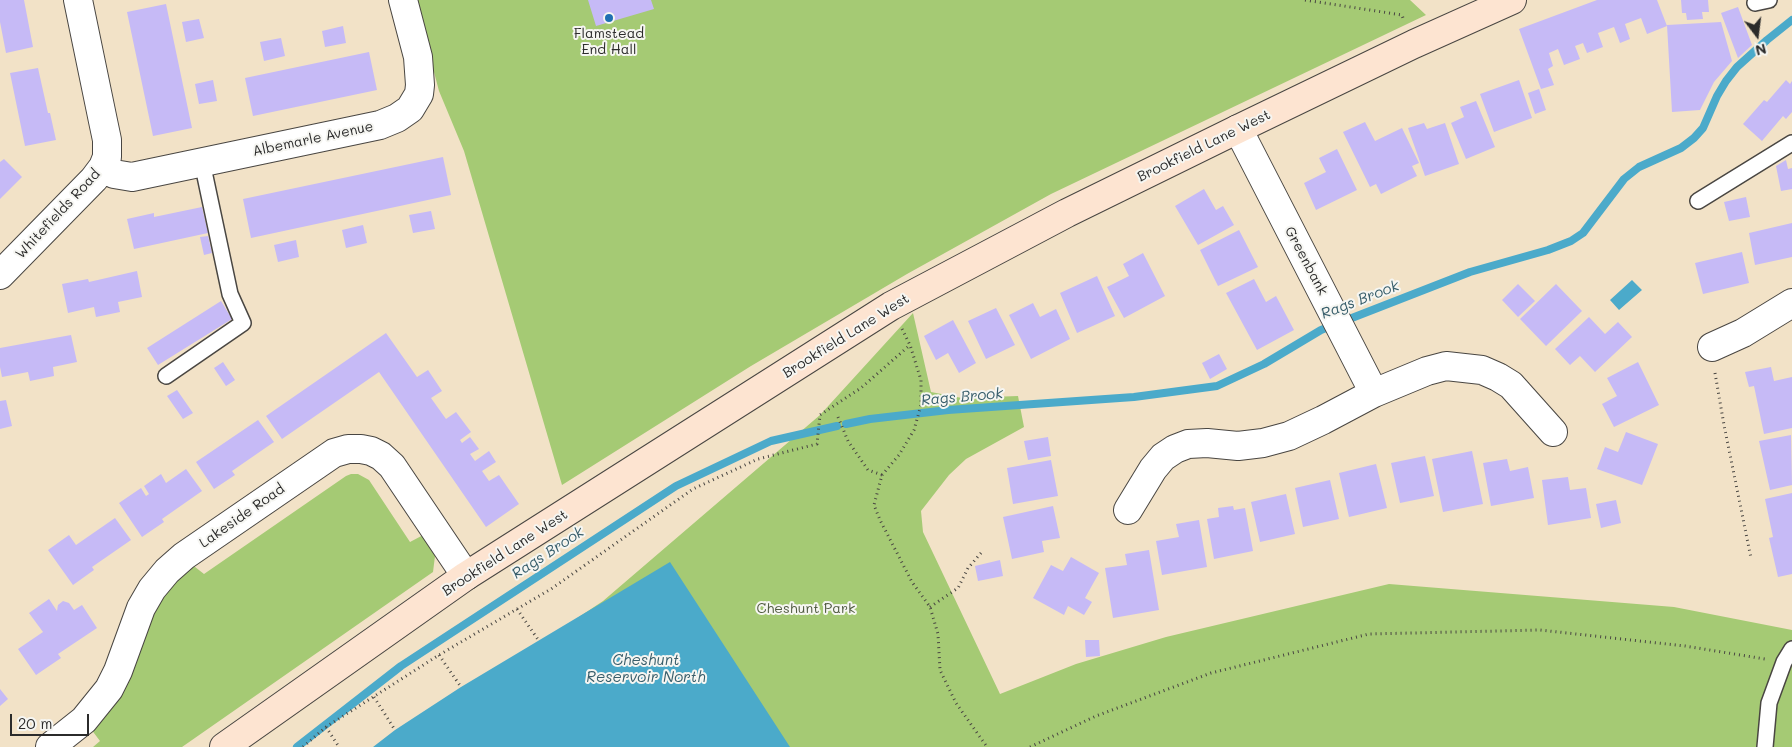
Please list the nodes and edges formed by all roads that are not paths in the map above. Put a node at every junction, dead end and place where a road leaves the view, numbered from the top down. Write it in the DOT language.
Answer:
graph roads {
  1 [pos="78,0"];
  2 [pos="403,0"];
  3 [pos="1512,0"];
  4 [pos="1238,129"];
  5 [pos="1792,143"];
  6 [pos="202,162"];
  7 [pos="103,167"];
  8 [pos="1698,201"];
  9 [pos="0,275"];
  10 [pos="1792,303"];
  11 [pos="1712,347"];
  12 [pos="166,376"];
  13 [pos="1374,393"];
  14 [pos="1553,432"];
  15 [pos="1128,510"];
  16 [pos="466,576"];
  17 [pos="1792,648"];
  18 [pos="50,747"];
  19 [pos="224,747"];
  20 [pos="1764,747"];
  1 -- 7 [label="street, Whitefields Road"];
  2 -- 6 [label="street, Albemarle Avenue"];
  3 -- 4 [label="main road, Brookfield Lane West"];
  4 -- 13 [label="street, Greenbank"];
  4 -- 16 [label="main road, Brookfield Lane West"];
  5 -- 8 [label="lane"];
  6 -- 7 [label="street, Albemarle Avenue"];
  6 -- 12 [label="lane"];
  7 -- 9 [label="street, Whitefields Road"];
  10 -- 11 [label="street"];
  13 -- 14 [label="street"];
  13 -- 15 [label="street"];
  16 -- 18 [label="street, Lakeside Road"];
  16 -- 19 [label="main road, Brookfield Lane West"];
  17 -- 20 [label="lane"];
}
